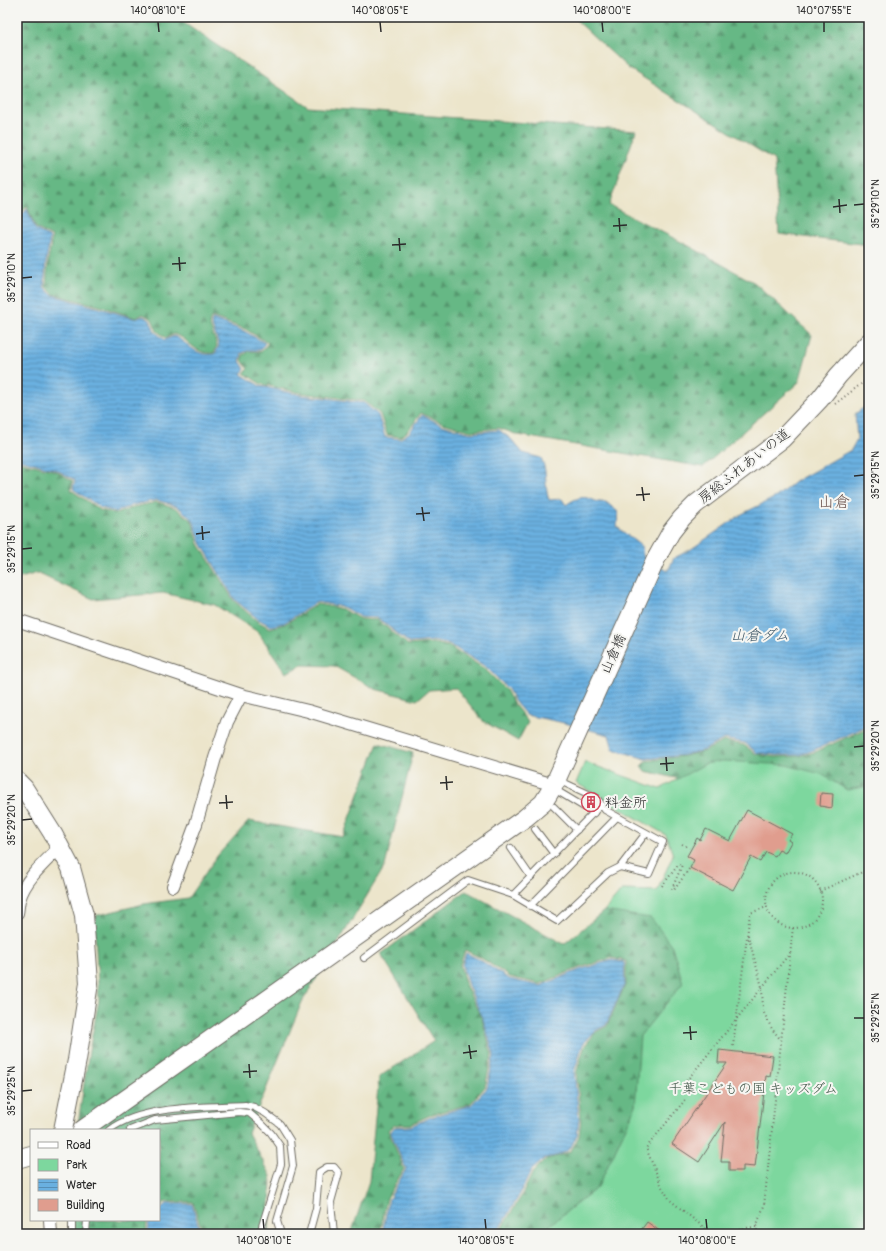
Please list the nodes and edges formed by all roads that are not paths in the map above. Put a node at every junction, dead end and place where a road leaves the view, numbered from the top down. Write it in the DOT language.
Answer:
graph roads {
  1 [pos="869,342"];
  2 [pos="656,559"];
  3 [pos="17,620"];
  4 [pos="241,695"];
  5 [pos="18,783"];
  6 [pos="554,784"];
  7 [pos="554,807"];
  8 [pos="603,808"];
  9 [pos="594,812"];
  10 [pos="617,817"];
  11 [pos="535,829"];
  12 [pos="577,830"];
  13 [pos="646,833"];
  14 [pos="60,847"];
  15 [pos="511,848"];
  16 [pos="554,854"];
  17 [pos="620,868"];
  18 [pos="531,877"];
  19 [pos="172,886"];
  20 [pos="513,895"];
  21 [pos="530,906"];
  22 [pos="17,913"];
  23 [pos="364,958"];
  24 [pos="63,1129"];
  25 [pos="83,1129"];
  26 [pos="111,1129"];
  27 [pos="132,1129"];
  28 [pos="30,1155"];
  29 [pos="17,1160"];
  30 [pos="50,1221"];
  31 [pos="72,1221"];
  32 [pos="87,1221"];
  33 [pos="51,1234"];
  34 [pos="72,1234"];
  35 [pos="86,1234"];
  36 [pos="261,1234"];
  37 [pos="281,1234"];
  38 [pos="309,1234"];
  39 [pos="334,1234"];
  1 -- 2 [label="street, 房総ふれあいの道"];
  2 -- 6 [label="street, 山倉橋"];
  3 -- 4 [label="street"];
  4 -- 6 [label="street"];
  4 -- 19 [label="street"];
  5 -- 14 [label="street"];
  6 -- 8 [label="lane"];
  6 -- 9 [label="lane"];
  6 -- 25 [label="street, 山倉橋"];
  7 -- 12 [label="lane"];
  8 -- 9 [label="lane"];
  8 -- 10 [label="lane"];
  9 -- 12 [label="lane"];
  10 -- 13 [label="lane"];
  10 -- 21 [label="lane"];
  11 -- 16 [label="lane"];
  12 -- 16 [label="lane"];
  13 -- 17 [label="lane"];
  13 -- 17 [label="lane"];
  14 -- 22 [label="street"];
  14 -- 24 [label="street"];
  15 -- 18 [label="lane"];
  16 -- 18 [label="lane"];
  17 -- 21 [label="lane"];
  18 -- 20 [label="lane"];
  20 -- 21 [label="lane"];
  20 -- 23 [label="lane"];
  26 -- 37 [label="lane"];
  27 -- 36 [label="lane"];
  28 -- 29 [label="street"];
  30 -- 33 [label="street"];
  31 -- 34 [label="lane"];
  32 -- 35 [label="lane"];
  38 -- 39 [label="lane"];
}
